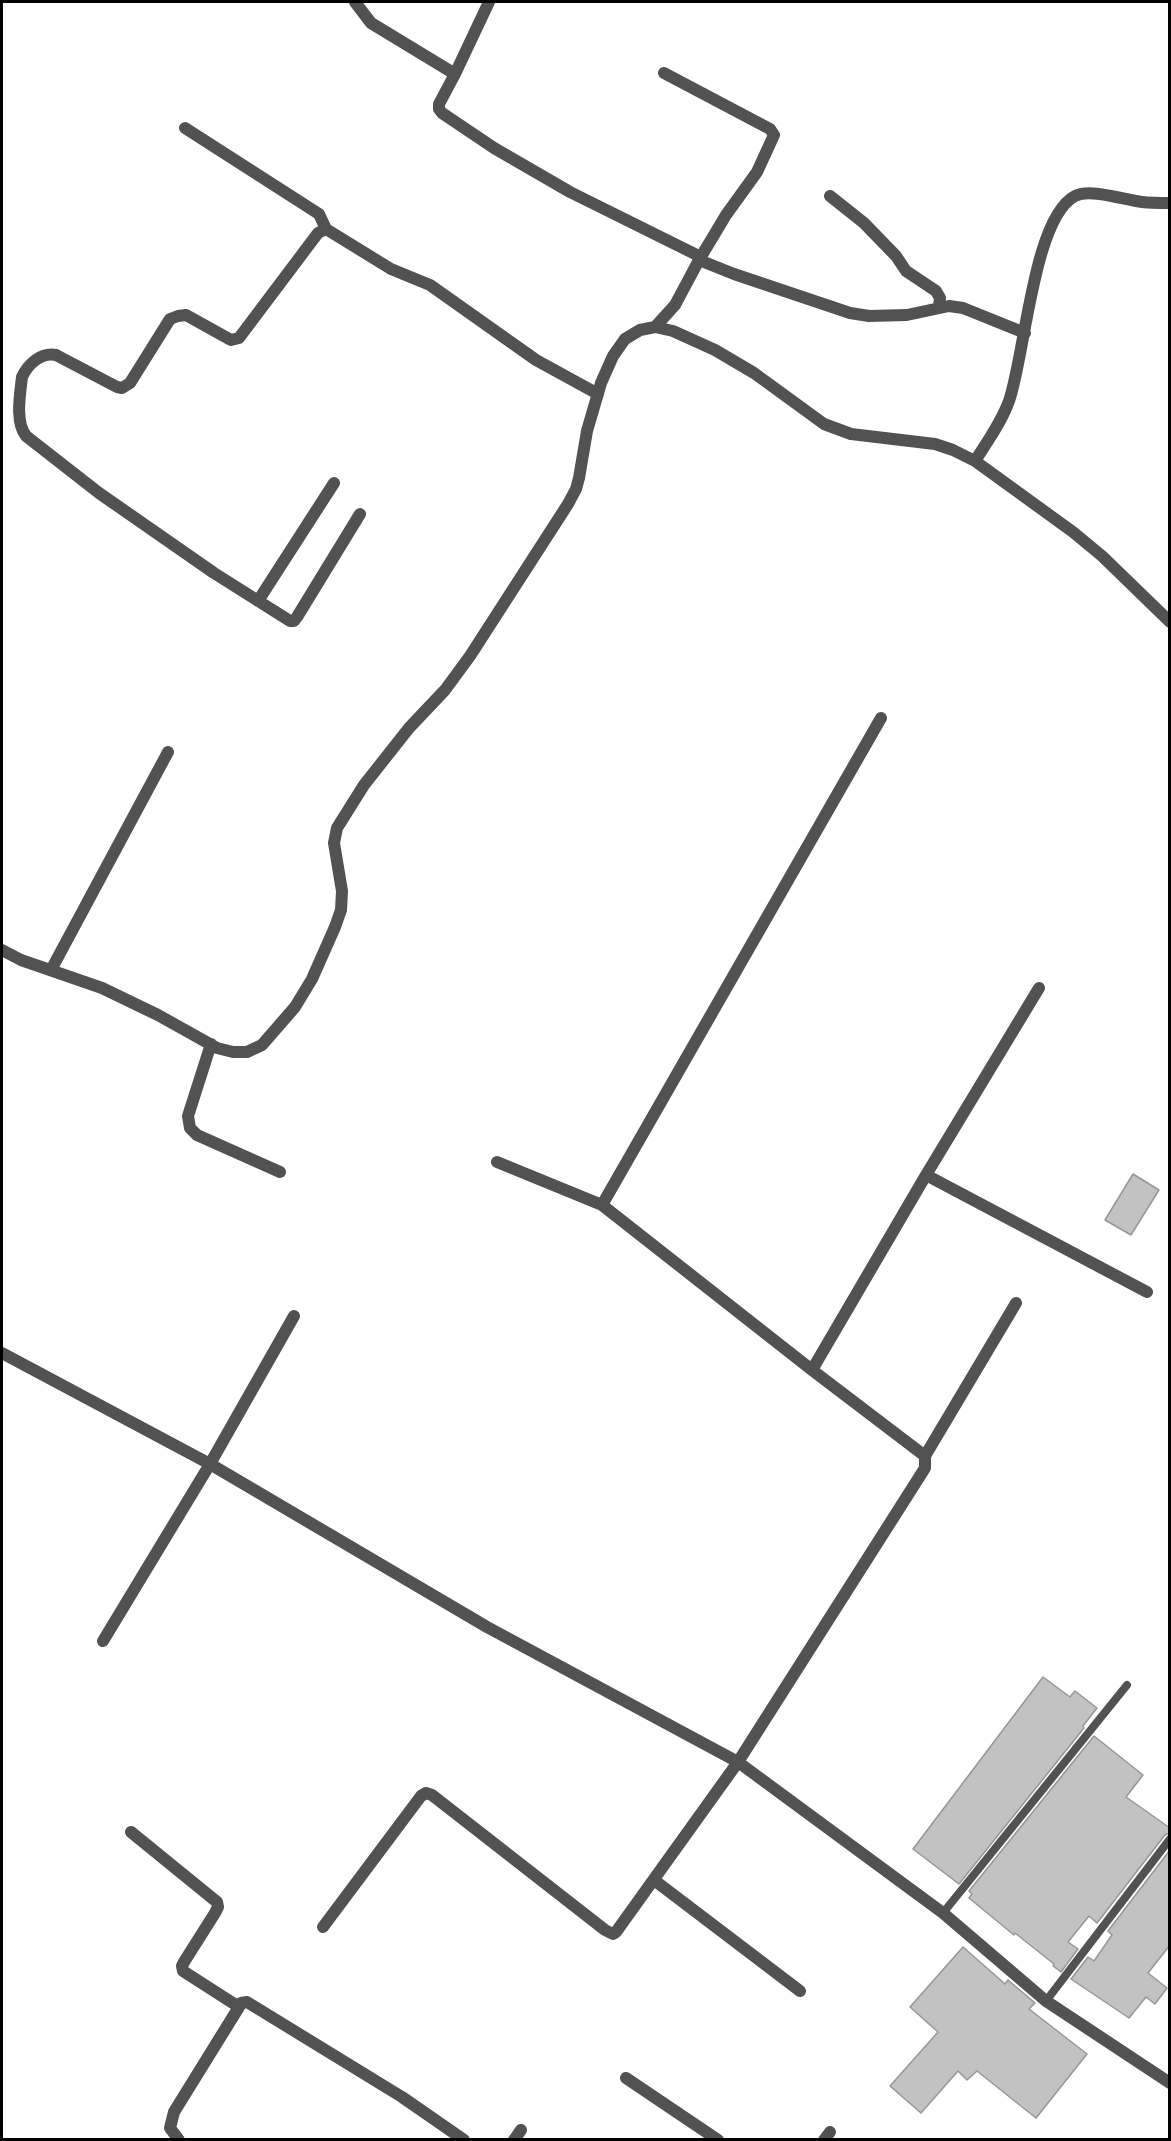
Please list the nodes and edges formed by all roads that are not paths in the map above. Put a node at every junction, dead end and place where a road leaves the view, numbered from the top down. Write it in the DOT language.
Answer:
graph roads {
  1 [pos="355,2"];
  2 [pos="489,2"];
  3 [pos="664,73"];
  4 [pos="455,74"];
  5 [pos="185,128"];
  6 [pos="830,196"];
  7 [pos="1170,203"];
  8 [pos="326,229"];
  9 [pos="700,259"];
  10 [pos="939,307"];
  11 [pos="655,327"];
  12 [pos="1025,333"];
  13 [pos="598,394"];
  14 [pos="975,461"];
  15 [pos="334,483"];
  16 [pos="360,514"];
  17 [pos="258,601"];
  18 [pos="1170,622"];
  19 [pos="881,718"];
  20 [pos="168,752"];
  21 [pos="2,950"];
  22 [pos="51,970"];
  23 [pos="1039,988"];
  24 [pos="211,1044"];
  25 [pos="497,1162"];
  26 [pos="279,1172"];
  27 [pos="926,1175"];
  28 [pos="602,1205"];
  29 [pos="1148,1292"];
  30 [pos="1016,1303"];
  31 [pos="294,1316"];
  32 [pos="2,1353"];
  33 [pos="812,1370"];
  34 [pos="925,1456"];
  35 [pos="210,1464"];
  36 [pos="103,1641"];
  37 [pos="1127,1685"];
  38 [pos="738,1762"];
  39 [pos="130,1832"];
  40 [pos="1170,1839"];
  41 [pos="654,1880"];
  42 [pos="943,1913"];
  43 [pos="323,1927"];
  44 [pos="800,1991"];
  45 [pos="1046,2001"];
  46 [pos="239,2007"];
  47 [pos="626,2078"];
  48 [pos="1170,2083"];
  49 [pos="179,2139"];
  50 [pos="465,2139"];
  51 [pos="718,2139"];
  1 -- 4 [label="street"];
  2 -- 4 [label="street"];
  3 -- 9 [label="street"];
  4 -- 9 [label="street"];
  5 -- 8 [label="street"];
  6 -- 10 [label="street"];
  7 -- 12 [label="street"];
  8 -- 13 [label="street"];
  8 -- 17 [label="street"];
  9 -- 10 [label="street"];
  9 -- 11 [label="street"];
  10 -- 12 [label="street"];
  11 -- 13 [label="street"];
  11 -- 14 [label="street"];
  12 -- 14 [label="street"];
  13 -- 24 [label="street"];
  14 -- 18 [label="street"];
  15 -- 17 [label="street"];
  16 -- 17 [label="street"];
  19 -- 28 [label="street"];
  20 -- 22 [label="street"];
  21 -- 22 [label="street"];
  22 -- 24 [label="street"];
  23 -- 27 [label="street"];
  24 -- 26 [label="street"];
  25 -- 28 [label="street"];
  27 -- 29 [label="street"];
  27 -- 33 [label="street"];
  28 -- 33 [label="street"];
  30 -- 34 [label="street"];
  31 -- 35 [label="street"];
  32 -- 35 [label="street"];
  33 -- 34 [label="street"];
  34 -- 38 [label="street"];
  35 -- 36 [label="street"];
  35 -- 38 [label="street"];
  37 -- 42 [label="lane"];
  38 -- 41 [label="street"];
  38 -- 42 [label="street"];
  39 -- 46 [label="street"];
  40 -- 45 [label="lane"];
  41 -- 43 [label="street"];
  41 -- 44 [label="street"];
  42 -- 45 [label="street"];
  45 -- 48 [label="street"];
  46 -- 49 [label="street"];
  46 -- 50 [label="street"];
  47 -- 51 [label="street"];
}
